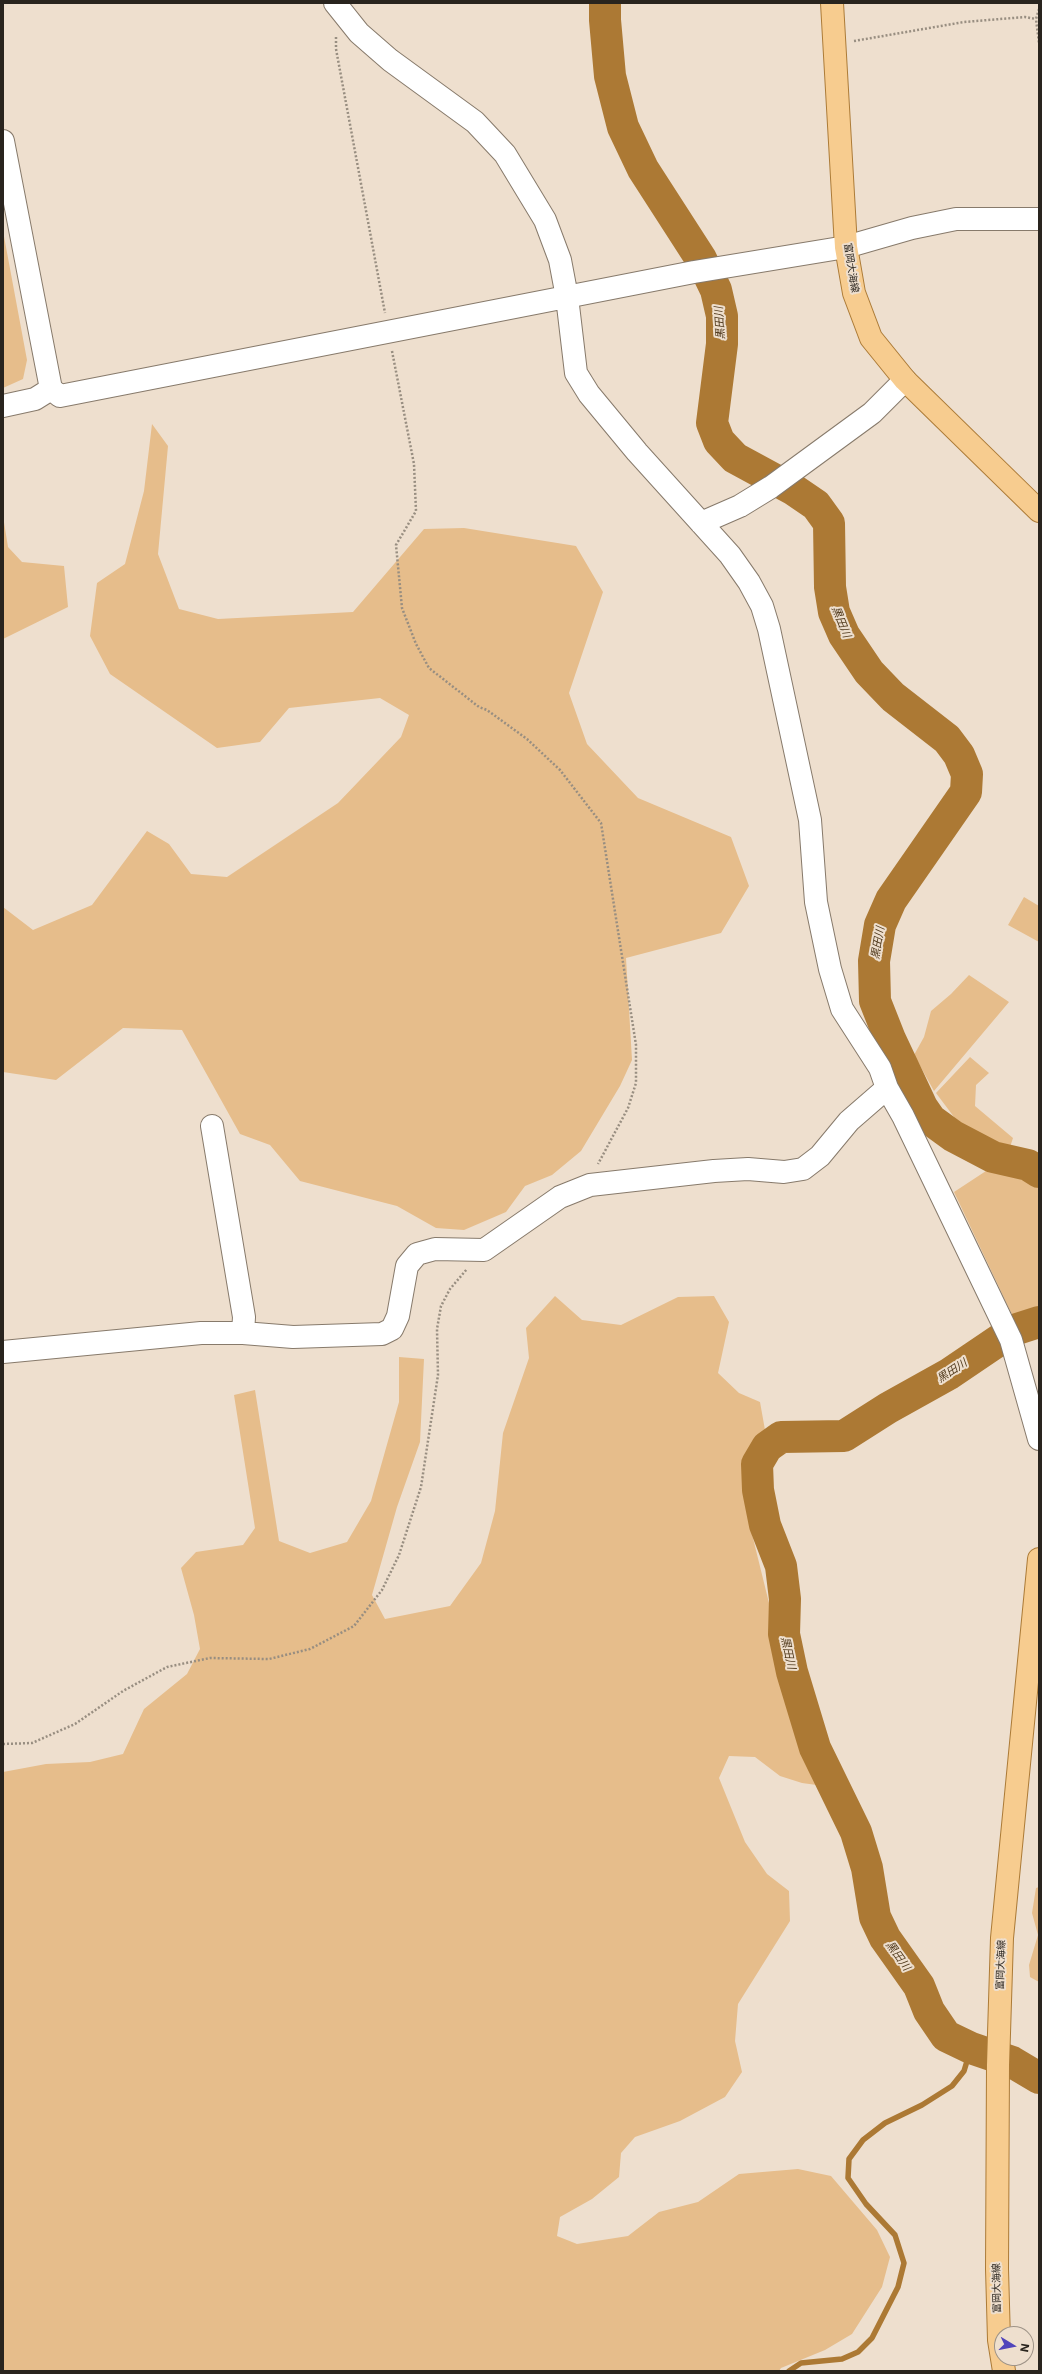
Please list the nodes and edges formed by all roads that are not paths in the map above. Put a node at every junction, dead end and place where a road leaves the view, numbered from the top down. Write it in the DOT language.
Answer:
graph roads {
  1 [pos="832,3"];
  2 [pos="336,6"];
  3 [pos="3,141"];
  4 [pos="1039,219"];
  5 [pos="846,247"];
  6 [pos="567,296"];
  7 [pos="905,380"];
  8 [pos="51,389"];
  9 [pos="3,406"];
  10 [pos="1039,511"];
  11 [pos="701,523"];
  12 [pos="887,1088"];
  13 [pos="212,1126"];
  14 [pos="242,1333"];
  15 [pos="3,1352"];
  16 [pos="1039,1439"];
  17 [pos="1039,1559"];
  18 [pos="1004,2371"];
  1 -- 5 [label="main road, 富岡大海線"];
  2 -- 6 [label="street"];
  3 -- 8 [label="street"];
  4 -- 5 [label="street"];
  5 -- 6 [label="street"];
  5 -- 7 [label="main road, 富岡大海線"];
  6 -- 8 [label="street"];
  6 -- 11 [label="street"];
  7 -- 10 [label="main road, 富岡大海線"];
  7 -- 11 [label="street"];
  8 -- 9 [label="street"];
  11 -- 12 [label="street"];
  12 -- 14 [label="street"];
  12 -- 16 [label="street"];
  13 -- 14 [label="street"];
  14 -- 15 [label="street"];
  17 -- 18 [label="main road, 富岡大海線"];
}
